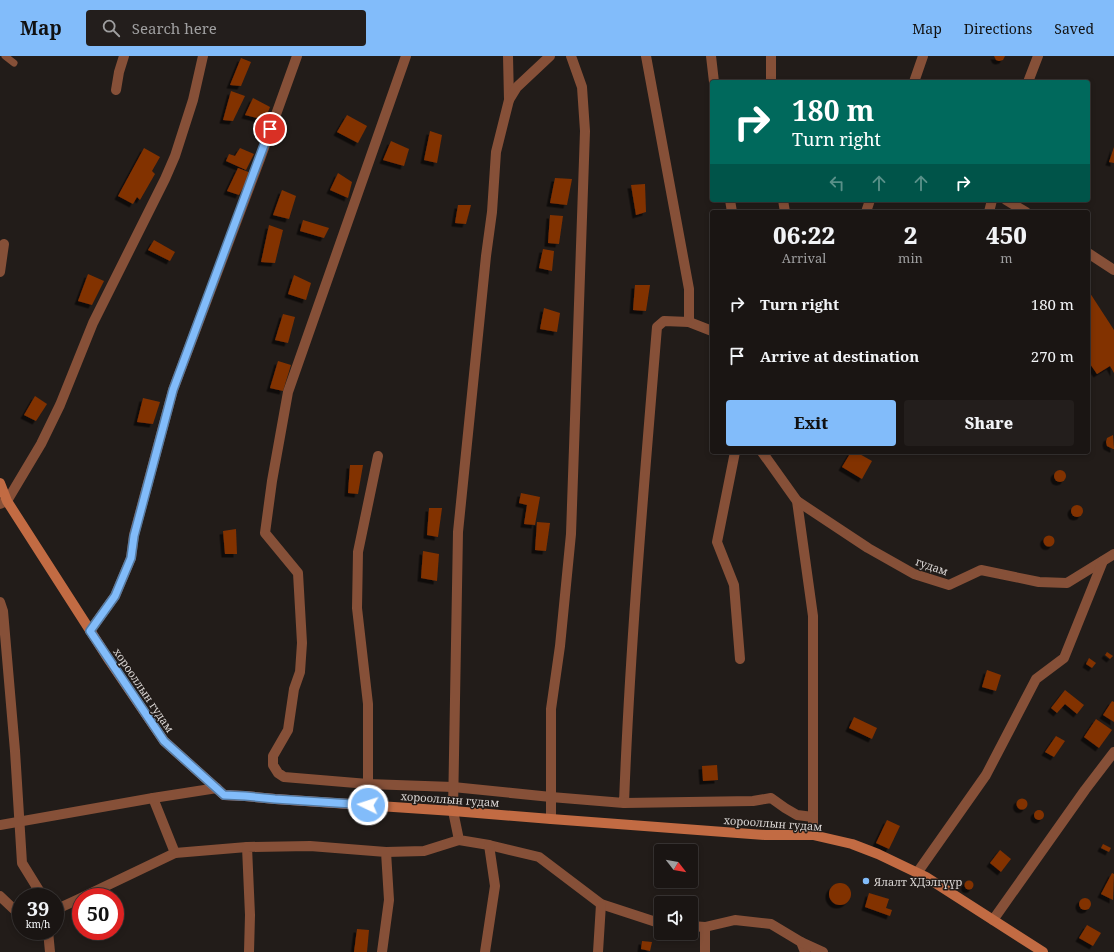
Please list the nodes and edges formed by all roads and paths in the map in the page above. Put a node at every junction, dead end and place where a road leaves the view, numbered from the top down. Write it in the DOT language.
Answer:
graph roads {
  1 [pos="5,56"];
  2 [pos="124,56"];
  3 [pos="203,56"];
  4 [pos="296,56"];
  5 [pos="406,56"];
  6 [pos="508,56"];
  7 [pos="550,56"];
  8 [pos="571,56"];
  9 [pos="646,56"];
  10 [pos="711,56"];
  11 [pos="771,56"];
  12 [pos="923,56"];
  13 [pos="1038,56"];
  14 [pos="14,63"];
  15 [pos="714,80"];
  16 [pos="771,80"];
  17 [pos="915,80"];
  18 [pos="1029,80"];
  19 [pos="116,90"];
  20 [pos="509,100"];
  21 [pos="1009,202"];
  22 [pos="1023,210"];
  23 [pos="4,244"];
  24 [pos="1090,254"];
  25 [pos="1114,270"];
  26 [pos="0,272"];
  27 [pos="689,322"];
  28 [pos="710,330"];
  29 [pos="735,454"];
  30 [pos="763,454"];
  31 [pos="378,456"];
  32 [pos="0,483"];
  33 [pos="3,502"];
  34 [pos="797,502"];
  35 [pos="1114,554"];
  36 [pos="1103,561"];
  37 [pos="0,602"];
  38 [pos="90,631"];
  39 [pos="740,659"];
  40 [pos="1114,752"];
  41 [pos="368,784"];
  42 [pos="217,788"];
  43 [pos="453,788"];
  44 [pos="551,797"];
  45 [pos="153,798"];
  46 [pos="624,803"];
  47 [pos="368,805"];
  48 [pos="453,811"];
  49 [pos="813,817"];
  50 [pos="551,819"];
  51 [pos="19,822"];
  52 [pos="0,825"];
  53 [pos="813,835"];
  54 [pos="459,840"];
  55 [pos="489,845"];
  56 [pos="247,847"];
  57 [pos="386,852"];
  58 [pos="175,853"];
  59 [pos="917,873"];
  60 [pos="37,888"];
  61 [pos="103,888"];
  62 [pos="0,896"];
  63 [pos="601,904"];
  64 [pos="12,907"];
  65 [pos="993,920"];
  66 [pos="654,921"];
  67 [pos="698,926"];
  68 [pos="705,927"];
  69 [pos="49,940"];
  70 [pos="801,942"];
  71 [pos="50,952"];
  72 [pos="248,952"];
  73 [pos="382,952"];
  74 [pos="485,952"];
  75 [pos="598,952"];
  76 [pos="705,952"];
  77 [pos="805,952"];
  78 [pos="823,952"];
  79 [pos="1043,952"];
  1 -- 14 [label="lane"];
  2 -- 19 [label="street"];
  3 -- 33 [label="street"];
  4 -- 38 [label="street"];
  5 -- 41 [label="street"];
  6 -- 20 [label="street"];
  7 -- 20 [label="street"];
  8 -- 44 [label="street"];
  9 -- 27 [label="street"];
  10 -- 15 [label="street"];
  11 -- 16 [label="street"];
  12 -- 17 [label="street"];
  13 -- 18 [label="street"];
  20 -- 43 [label="street"];
  21 -- 22 [label="street"];
  23 -- 26 [label="street"];
  24 -- 25 [label="street"];
  27 -- 28 [label="street"];
  27 -- 46 [label="street"];
  29 -- 39 [label="street"];
  30 -- 34 [label="street"];
  31 -- 41 [label="street"];
  32 -- 33 [label="main road, хорооллын гудам"];
  33 -- 38 [label="main road, хорооллын гудам"];
  34 -- 36 [label="street, гудам"];
  34 -- 49 [label="street"];
  35 -- 36 [label="street, гудам"];
  36 -- 59 [label="street"];
  37 -- 51 [label="street"];
  38 -- 42 [label="main road, хорооллын гудам"];
  40 -- 65 [label="street"];
  41 -- 43 [label="street"];
  41 -- 47 [label="street"];
  42 -- 45 [label="street"];
  42 -- 47 [label="main road, хорооллын гудам"];
  43 -- 44 [label="street"];
  43 -- 48 [label="street"];
  44 -- 46 [label="street"];
  44 -- 50 [label="street"];
  45 -- 51 [label="street"];
  45 -- 58 [label="street"];
  46 -- 49 [label="street"];
  47 -- 48 [label="main road, хорооллын гудам"];
  48 -- 50 [label="main road, хорооллын гудам"];
  48 -- 54 [label="street"];
  49 -- 53 [label="street"];
  50 -- 53 [label="main road, хорооллын гудам"];
  51 -- 52 [label="street"];
  51 -- 60 [label="street"];
  53 -- 59 [label="main road, хорооллын гудам"];
  54 -- 55 [label="street"];
  54 -- 57 [label="street"];
  55 -- 63 [label="street"];
  55 -- 74 [label="street"];
  56 -- 57 [label="street"];
  56 -- 58 [label="street"];
  56 -- 72 [label="street"];
  57 -- 73 [label="street"];
  58 -- 61 [label="street"];
  59 -- 65 [label="main road, хорооллын гудам"];
  62 -- 64 [label="street"];
  63 -- 66 [label="street"];
  63 -- 75 [label="street"];
  65 -- 79 [label="main road, хорооллын гудам"];
  67 -- 68 [label="street"];
  68 -- 70 [label="street"];
  68 -- 76 [label="street"];
  69 -- 71 [label="street"];
  70 -- 77 [label="street"];
  70 -- 78 [label="street"];
}
